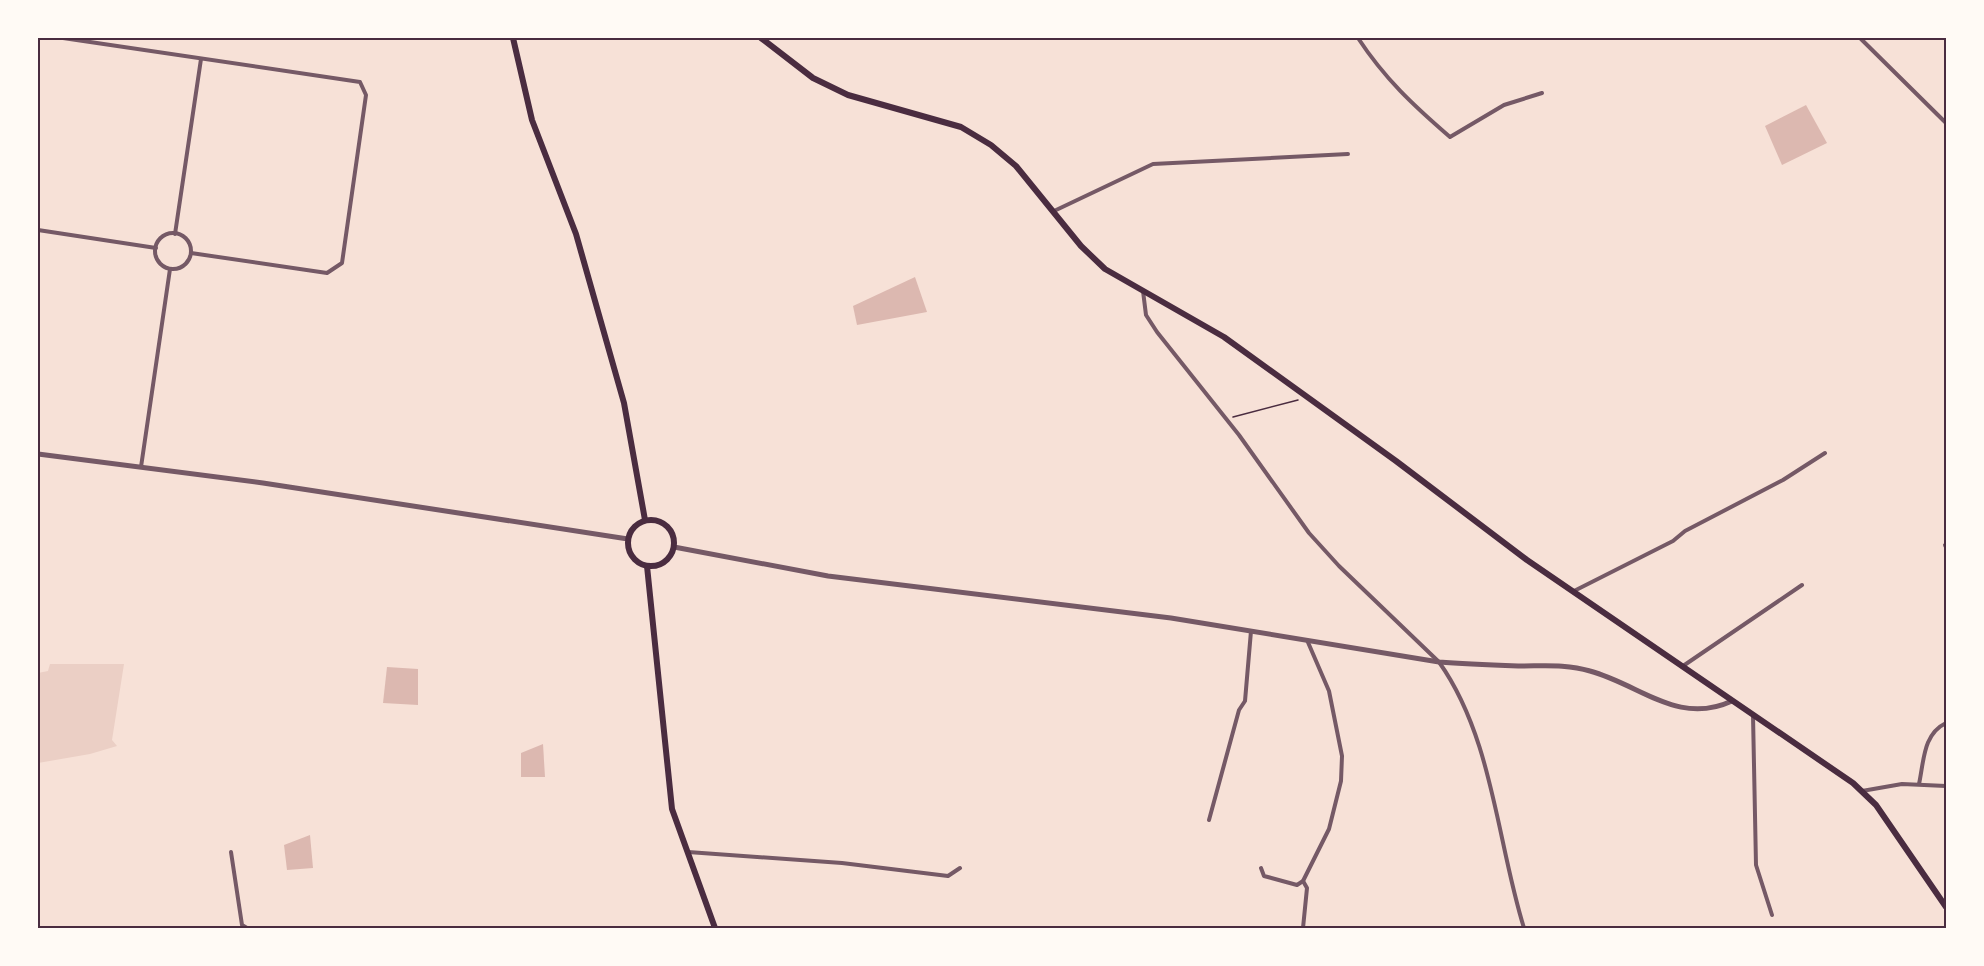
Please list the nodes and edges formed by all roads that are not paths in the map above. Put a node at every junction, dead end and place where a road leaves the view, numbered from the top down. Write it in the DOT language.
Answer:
graph roads {
  1 [pos="63,38"];
  2 [pos="513,38"];
  3 [pos="761,38"];
  4 [pos="1358,38"];
  5 [pos="1860,38"];
  6 [pos="201,58"];
  7 [pos="1542,93"];
  8 [pos="1947,123"];
  9 [pos="1347,154"];
  10 [pos="1054,211"];
  11 [pos="38,230"];
  12 [pos="175,234"];
  13 [pos="156,248"];
  14 [pos="191,253"];
  15 [pos="170,269"];
  16 [pos="1143,290"];
  17 [pos="1825,453"];
  18 [pos="38,454"];
  19 [pos="141,467"];
  20 [pos="645,520"];
  21 [pos="628,539"];
  22 [pos="674,547"];
  23 [pos="647,566"];
  24 [pos="1802,585"];
  25 [pos="1574,592"];
  26 [pos="1251,631"];
  27 [pos="1307,640"];
  28 [pos="1439,662"];
  29 [pos="1682,666"];
  30 [pos="1732,701"];
  31 [pos="1752,714"];
  32 [pos="1947,723"];
  33 [pos="1920,784"];
  34 [pos="1947,786"];
  35 [pos="1862,791"];
  36 [pos="1209,820"];
  37 [pos="231,852"];
  38 [pos="686,852"];
  39 [pos="960,868"];
  40 [pos="1261,868"];
  41 [pos="1303,881"];
  42 [pos="1947,908"];
  43 [pos="1772,915"];
  44 [pos="247,928"];
  45 [pos="715,928"];
  46 [pos="1303,928"];
  47 [pos="1524,928"];
  1 -- 6 [label="street"];
  2 -- 20 [label="main road"];
  3 -- 10 [label="main road"];
  4 -- 7 [label="street"];
  5 -- 8 [label="street"];
  6 -- 12 [label="street"];
  6 -- 14 [label="street"];
  9 -- 10 [label="street"];
  10 -- 16 [label="main road"];
  11 -- 13 [label="street"];
  12 -- 13 [label="street"];
  12 -- 14 [label="street"];
  13 -- 15 [label="street"];
  14 -- 15 [label="street"];
  15 -- 19 [label="street"];
  16 -- 25 [label="main road"];
  16 -- 28 [label="street"];
  17 -- 25 [label="street"];
  18 -- 19 [label="street"];
  19 -- 21 [label="street"];
  20 -- 21 [label="main road"];
  20 -- 22 [label="main road"];
  21 -- 23 [label="main road"];
  22 -- 23 [label="main road"];
  22 -- 26 [label="street"];
  23 -- 38 [label="main road"];
  24 -- 29 [label="street"];
  25 -- 29 [label="main road"];
  26 -- 27 [label="street"];
  26 -- 36 [label="street"];
  27 -- 28 [label="street"];
  27 -- 41 [label="street"];
  28 -- 30 [label="street"];
  28 -- 47 [label="street"];
  29 -- 30 [label="main road"];
  30 -- 31 [label="main road"];
  31 -- 35 [label="main road"];
  31 -- 43 [label="street"];
  32 -- 33 [label="street"];
  33 -- 34 [label="street"];
  33 -- 35 [label="street"];
  35 -- 42 [label="main road"];
  37 -- 44 [label="street"];
  38 -- 39 [label="street"];
  38 -- 45 [label="main road"];
  40 -- 41 [label="street"];
  41 -- 46 [label="street"];
}
